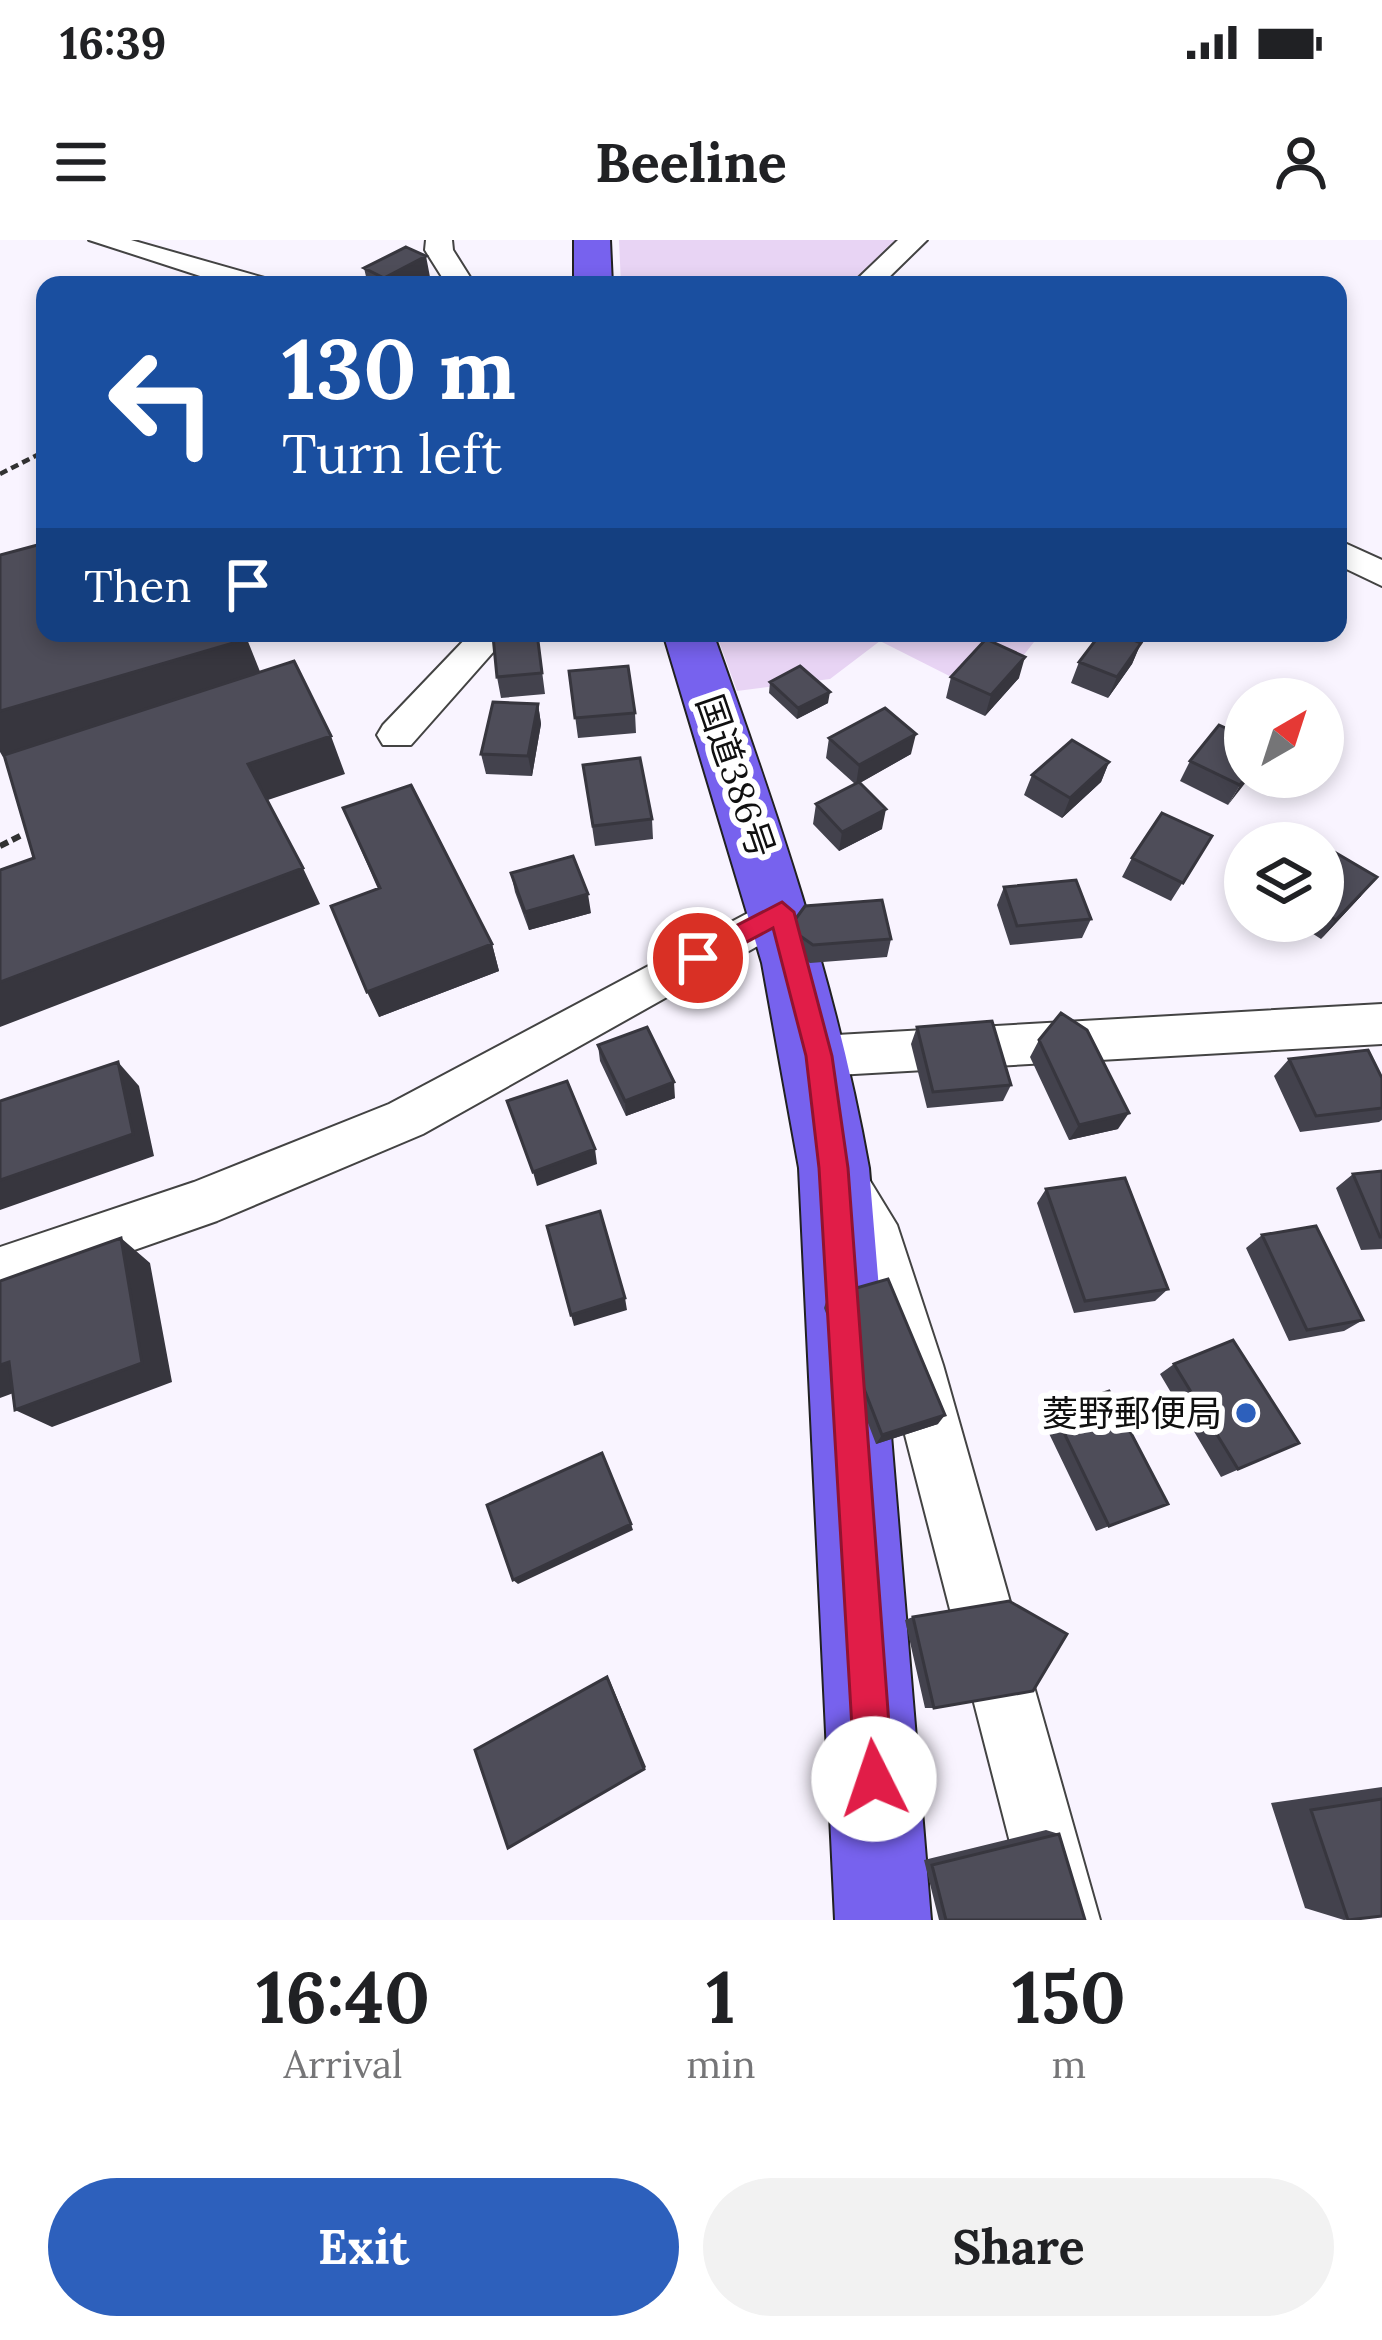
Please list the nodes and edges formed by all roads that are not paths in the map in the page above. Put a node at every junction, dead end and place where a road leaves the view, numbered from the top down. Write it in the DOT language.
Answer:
graph roads {
  1 [pos="102,240"];
  2 [pos="439,240"];
  3 [pos="592,240"];
  4 [pos="914,240"];
  5 [pos="227,276"];
  6 [pos="455,276"];
  7 [pos="593,276"];
  8 [pos="875,276"];
  9 [pos="1347,556"];
  10 [pos="1382,575"];
  11 [pos="484,642"];
  12 [pos="691,642"];
  13 [pos="397,735"];
  14 [pos="782,912"];
  15 [pos="1382,1024"];
  16 [pos="819,1056"];
  17 [pos="834,1168"];
  18 [pos="0,1272"];
  19 [pos="883,1920"];
  20 [pos="1065,1920"];
  1 -- 5 [label="street"];
  2 -- 6 [label="street"];
  3 -- 7 [label="highway"];
  4 -- 8 [label="street"];
  9 -- 10 [label="street"];
  11 -- 13 [label="street"];
  12 -- 14 [label="highway, 国道386号"];
  14 -- 16 [label="highway, 国道386号"];
  14 -- 18 [label="street"];
  15 -- 16 [label="street"];
  16 -- 17 [label="highway, 国道386号"];
  17 -- 19 [label="highway, 国道386号"];
  17 -- 20 [label="street"];
}
